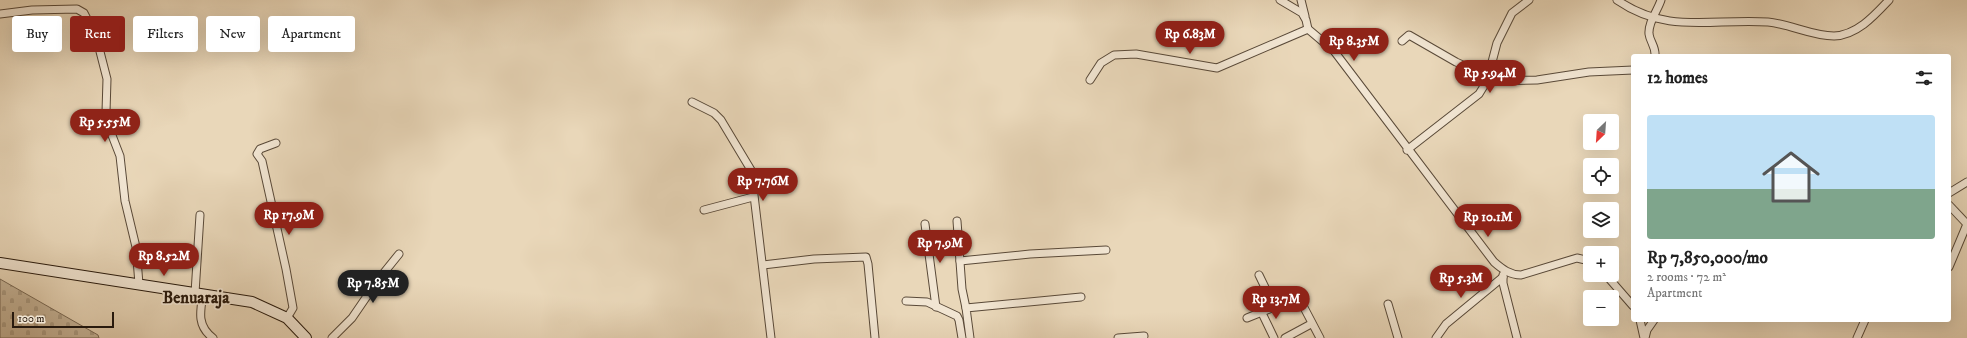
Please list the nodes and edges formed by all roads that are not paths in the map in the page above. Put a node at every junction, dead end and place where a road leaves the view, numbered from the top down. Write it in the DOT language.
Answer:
graph roads {
  1 [pos="1280,0"];
  2 [pos="1301,0"];
  3 [pos="1529,0"];
  4 [pos="1617,0"];
  5 [pos="1662,0"];
  6 [pos="1888,0"];
  7 [pos="0,14"];
  8 [pos="1653,18"];
  9 [pos="1306,20"];
  10 [pos="1308,29"];
  11 [pos="1402,41"];
  12 [pos="1655,54"];
  13 [pos="1631,70"];
  14 [pos="1487,79"];
  15 [pos="1090,80"];
  16 [pos="692,102"];
  17 [pos="276,143"];
  18 [pos="1407,150"];
  19 [pos="1967,182"];
  20 [pos="1951,192"];
  21 [pos="753,197"];
  22 [pos="1951,207"];
  23 [pos="704,210"];
  24 [pos="200,215"];
  25 [pos="957,221"];
  26 [pos="925,224"];
  27 [pos="1967,224"];
  28 [pos="1106,250"];
  29 [pos="399,254"];
  30 [pos="1583,259"];
  31 [pos="960,261"];
  32 [pos="1951,262"];
  33 [pos="0,263"];
  34 [pos="763,265"];
  35 [pos="1509,273"];
  36 [pos="1259,275"];
  37 [pos="1503,277"];
  38 [pos="1612,282"];
  39 [pos="139,284"];
  40 [pos="199,294"];
  41 [pos="1081,297"];
  42 [pos="906,301"];
  43 [pos="1388,304"];
  44 [pos="1631,304"];
  45 [pos="1274,306"];
  46 [pos="936,307"];
  47 [pos="966,308"];
  48 [pos="1261,311"];
  49 [pos="287,318"];
  50 [pos="1247,318"];
  51 [pos="1640,322"];
  52 [pos="1653,322"];
  53 [pos="1864,322"];
  54 [pos="1311,324"];
  55 [pos="1144,336"];
  56 [pos="213,338"];
  57 [pos="306,338"];
  58 [pos="332,338"];
  59 [pos="771,338"];
  60 [pos="875,338"];
  61 [pos="962,338"];
  62 [pos="970,338"];
  63 [pos="1118,338"];
  64 [pos="1274,338"];
  65 [pos="1285,338"];
  66 [pos="1320,338"];
  67 [pos="1398,338"];
  68 [pos="1436,338"];
  69 [pos="1517,338"];
  70 [pos="1644,338"];
  71 [pos="1857,338"];
  1 -- 9 [label="street"];
  2 -- 9 [label="street"];
  3 -- 14 [label="street"];
  4 -- 8 [label="street"];
  5 -- 8 [label="street"];
  6 -- 8 [label="street"];
  7 -- 39 [label="street"];
  8 -- 12 [label="street"];
  9 -- 10 [label="street"];
  10 -- 15 [label="street"];
  10 -- 18 [label="street"];
  11 -- 14 [label="street"];
  13 -- 14 [label="street"];
  14 -- 18 [label="street"];
  16 -- 21 [label="street"];
  17 -- 49 [label="street"];
  18 -- 35 [label="street"];
  19 -- 20 [label="street"];
  21 -- 23 [label="street"];
  21 -- 34 [label="street"];
  22 -- 27 [label="street"];
  24 -- 40 [label="street"];
  25 -- 31 [label="street"];
  26 -- 46 [label="street"];
  27 -- 32 [label="street"];
  28 -- 31 [label="street"];
  29 -- 58 [label="street"];
  30 -- 35 [label="street"];
  31 -- 47 [label="street"];
  33 -- 39 [label="main road"];
  34 -- 59 [label="street"];
  34 -- 60 [label="street"];
  35 -- 37 [label="street"];
  36 -- 45 [label="street"];
  37 -- 68 [label="street"];
  37 -- 69 [label="street"];
  38 -- 44 [label="street"];
  39 -- 40 [label="main road"];
  40 -- 49 [label="main road"];
  40 -- 56 [label="street"];
  41 -- 47 [label="street"];
  42 -- 46 [label="street"];
  43 -- 67 [label="street"];
  45 -- 48 [label="street"];
  45 -- 54 [label="street"];
  46 -- 61 [label="street"];
  47 -- 62 [label="street"];
  48 -- 50 [label="street"];
  48 -- 64 [label="street"];
  49 -- 57 [label="main road"];
  51 -- 70 [label="street"];
  52 -- 70 [label="street"];
  53 -- 71 [label="street"];
  54 -- 65 [label="street"];
  54 -- 66 [label="street"];
  55 -- 63 [label="street"];
}
